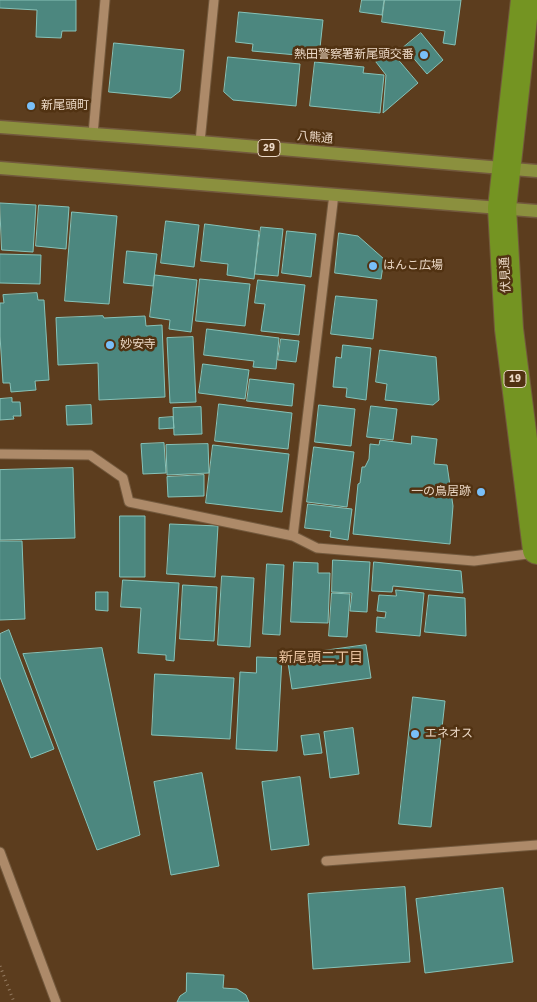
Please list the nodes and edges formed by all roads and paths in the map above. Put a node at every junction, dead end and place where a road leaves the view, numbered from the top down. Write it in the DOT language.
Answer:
graph roads {
  1 [pos="105,0"];
  2 [pos="214,0"];
  3 [pos="525,0"];
  4 [pos="0,127"];
  5 [pos="93,134"];
  6 [pos="200,142"];
  7 [pos="0,168"];
  8 [pos="506,168"];
  9 [pos="537,171"];
  10 [pos="334,194"];
  11 [pos="502,208"];
  12 [pos="537,211"];
  13 [pos="0,454"];
  14 [pos="293,536"];
  15 [pos="537,551"];
  16 [pos="537,845"];
  17 [pos="0,852"];
  18 [pos="326,861"];
  19 [pos="0,966"];
  20 [pos="14,1002"];
  21 [pos="56,1002"];
  1 -- 5 [label="street"];
  2 -- 6 [label="street"];
  3 -- 8 [label="highway, 伏見通 / 19"];
  4 -- 5 [label="main road, 八熊通 / 29"];
  5 -- 6 [label="main road, 八熊通 / 29"];
  6 -- 8 [label="main road, 八熊通 / 29"];
  7 -- 10 [label="main road"];
  8 -- 9 [label="main road, 八熊通 / 29"];
  8 -- 11 [label="highway, 伏見通 / 19"];
  10 -- 11 [label="main road"];
  10 -- 14 [label="street"];
  11 -- 12 [label="main road"];
  11 -- 15 [label="highway, 伏見通 / 19"];
  13 -- 14 [label="street"];
  14 -- 15 [label="street"];
  16 -- 18 [label="street"];
  17 -- 21 [label="street"];
  19 -- 20 [label="path"];
}
